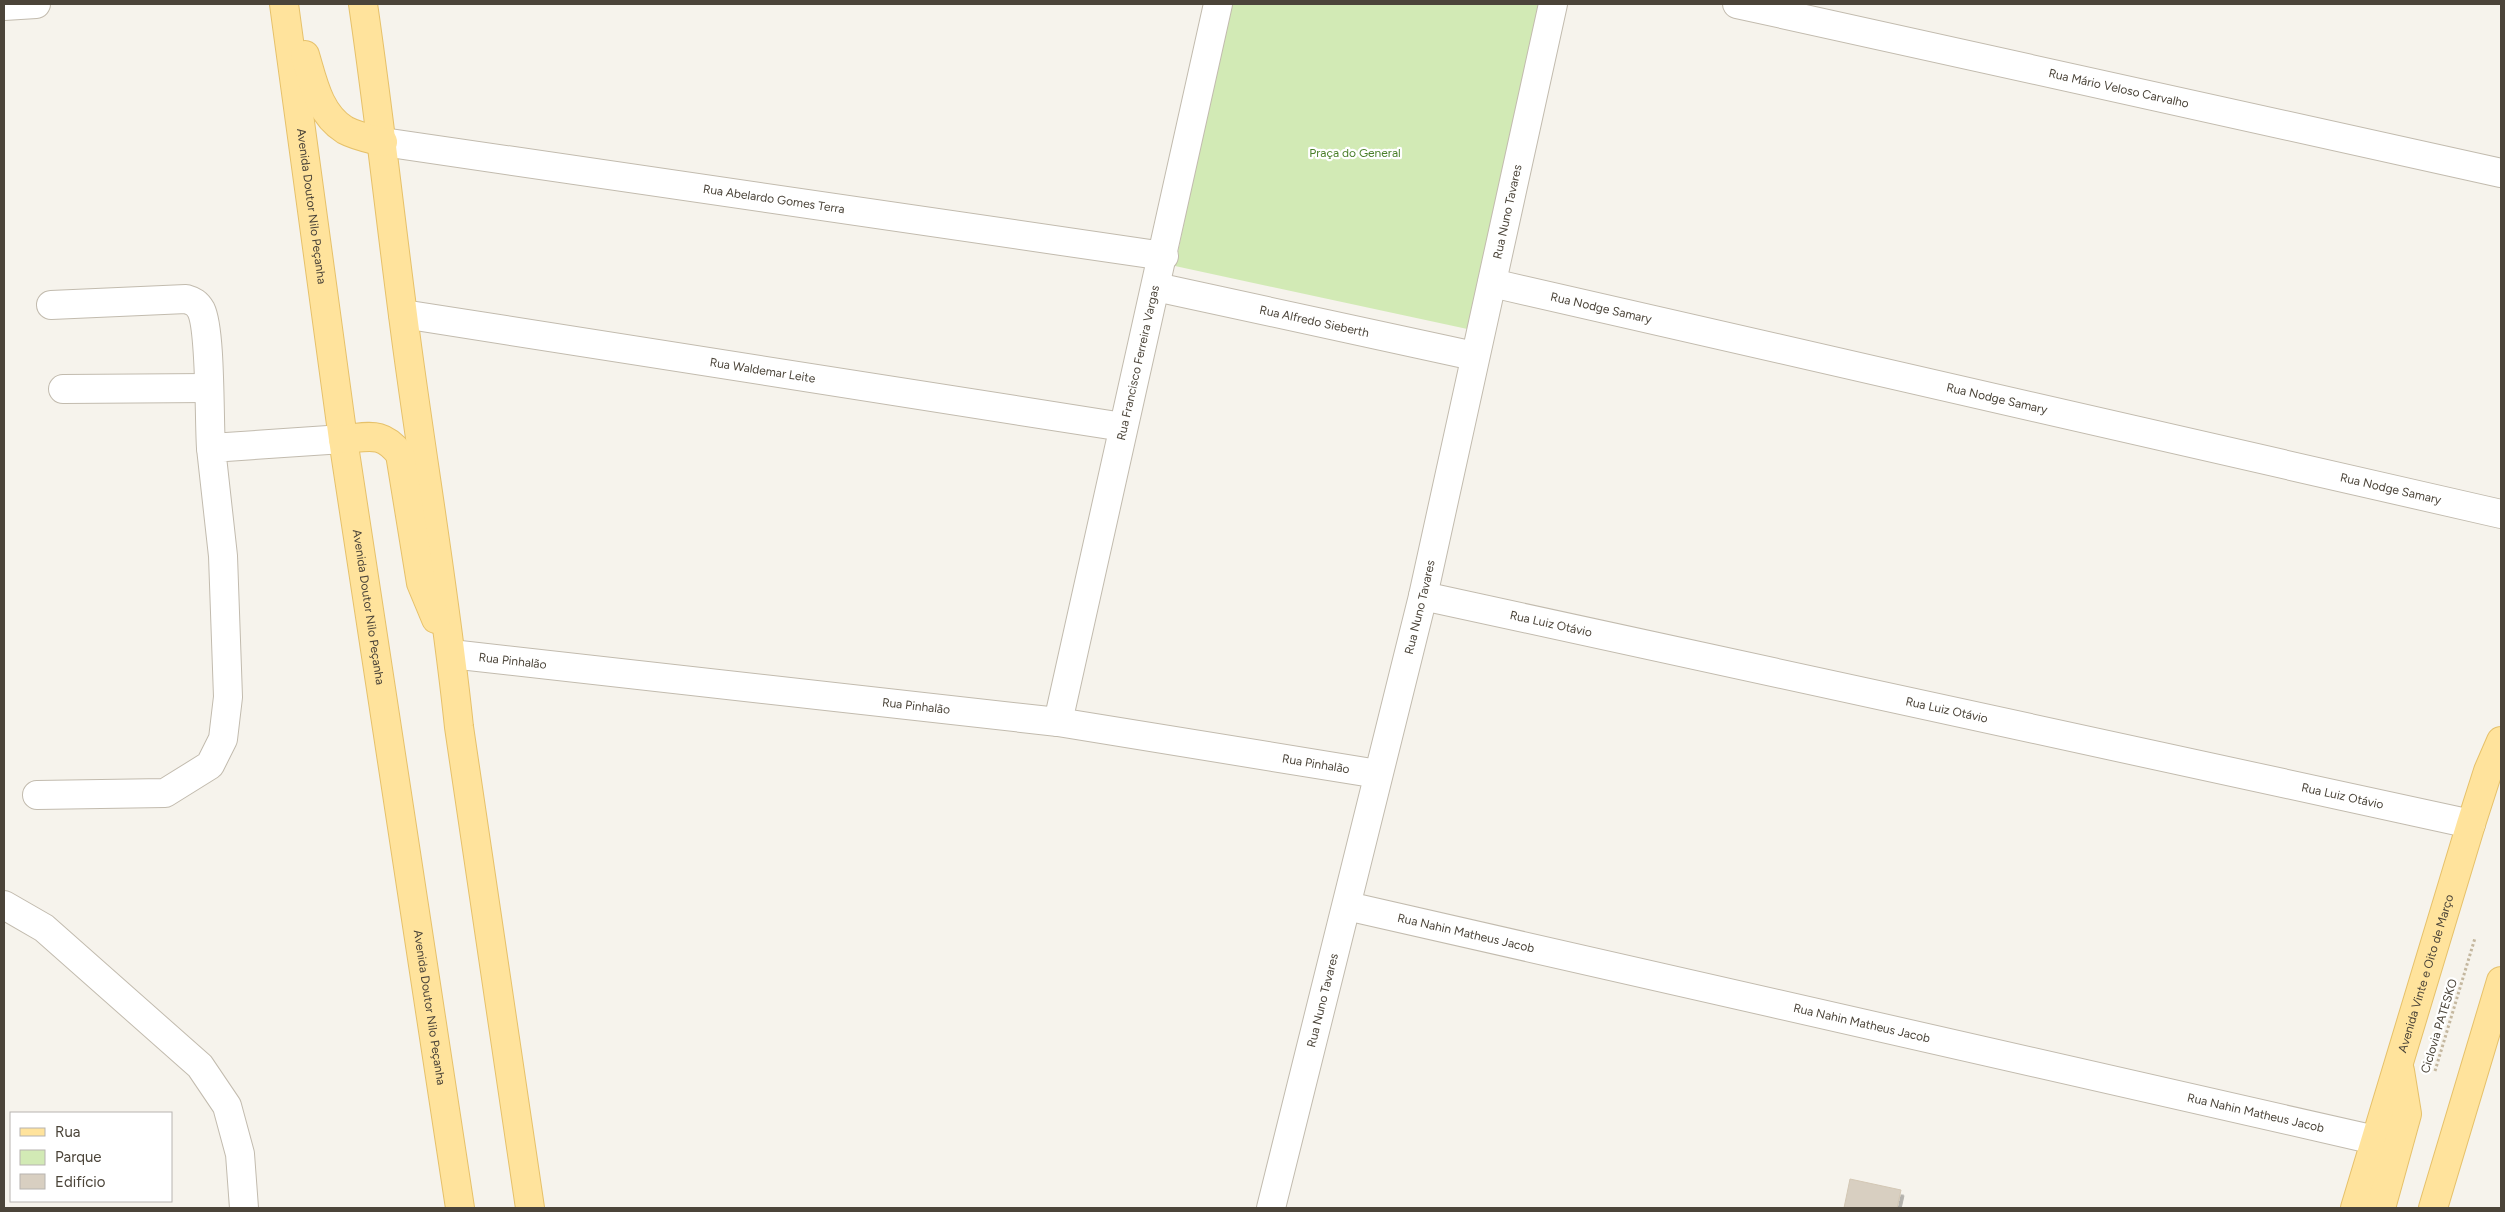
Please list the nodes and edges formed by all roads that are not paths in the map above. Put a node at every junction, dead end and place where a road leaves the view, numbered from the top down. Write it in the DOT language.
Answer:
graph roads {
  1 [pos="36,4"];
  2 [pos="286,4"];
  3 [pos="363,4"];
  4 [pos="1218,4"];
  5 [pos="1553,4"];
  6 [pos="1737,4"];
  7 [pos="4,6"];
  8 [pos="383,142"];
  9 [pos="2501,173"];
  10 [pos="1164,256"];
  11 [pos="1492,283"];
  12 [pos="1156,287"];
  13 [pos="52,305"];
  14 [pos="403,314"];
  15 [pos="1474,356"];
  16 [pos="208,388"];
  17 [pos="63,389"];
  18 [pos="1123,427"];
  19 [pos="343,439"];
  20 [pos="211,448"];
  21 [pos="2501,514"];
  22 [pos="1423,596"];
  23 [pos="451,654"];
  24 [pos="1058,722"];
  25 [pos="2501,741"];
  26 [pos="1378,774"];
  27 [pos="37,795"];
  28 [pos="2471,824"];
  29 [pos="4,904"];
  30 [pos="1347,906"];
  31 [pos="2501,981"];
  32 [pos="2399,1065"];
  33 [pos="2375,1140"];
  34 [pos="244,1208"];
  35 [pos="460,1208"];
  36 [pos="530,1208"];
  37 [pos="1271,1208"];
  38 [pos="2355,1208"];
  39 [pos="2381,1208"];
  40 [pos="2434,1208"];
  1 -- 7 [label="street"];
  2 -- 8 [label="main road"];
  2 -- 19 [label="main road, Avenida Doutor Nilo Peçanha"];
  3 -- 8 [label="main road"];
  4 -- 10 [label="street, Rua Francisco Ferreira Vargas"];
  5 -- 11 [label="street, Rua Nuno Tavares"];
  6 -- 9 [label="street, Rua Mário Veloso Carvalho"];
  8 -- 10 [label="street, Rua Abelardo Gomes Terra"];
  8 -- 14 [label="main road"];
  10 -- 12 [label="street, Rua Francisco Ferreira Vargas"];
  11 -- 15 [label="street, Rua Nuno Tavares"];
  11 -- 21 [label="street, Rua Nodge Samary"];
  12 -- 15 [label="street, Rua Alfredo Sieberth"];
  12 -- 18 [label="street, Rua Francisco Ferreira Vargas"];
  13 -- 16 [label="street"];
  14 -- 18 [label="street, Rua Waldemar Leite"];
  14 -- 23 [label="main road"];
  15 -- 22 [label="street, Rua Nuno Tavares"];
  16 -- 17 [label="street"];
  16 -- 20 [label="street"];
  18 -- 24 [label="street, Rua Francisco Ferreira Vargas"];
  19 -- 20 [label="street"];
  19 -- 23 [label="main road"];
  19 -- 35 [label="main road, Avenida Doutor Nilo Peçanha"];
  20 -- 27 [label="street"];
  22 -- 26 [label="street, Rua Nuno Tavares"];
  22 -- 28 [label="street, Rua Luiz Otávio"];
  23 -- 24 [label="street, Rua Pinhalão"];
  23 -- 36 [label="main road"];
  24 -- 26 [label="street, Rua Pinhalão"];
  25 -- 28 [label="main road, Avenida Vinte e Oito de Março"];
  26 -- 30 [label="street, Rua Nuno Tavares"];
  28 -- 32 [label="main road, Avenida Vinte e Oito de Março"];
  29 -- 34 [label="street"];
  30 -- 33 [label="street, Rua Nahin Matheus Jacob"];
  30 -- 37 [label="street, Rua Nuno Tavares"];
  31 -- 40 [label="main road"];
  32 -- 33 [label="main road, Avenida Vinte e Oito de Março"];
  32 -- 39 [label="main road"];
  33 -- 38 [label="main road, Avenida Vinte e Oito de Março"];
}
